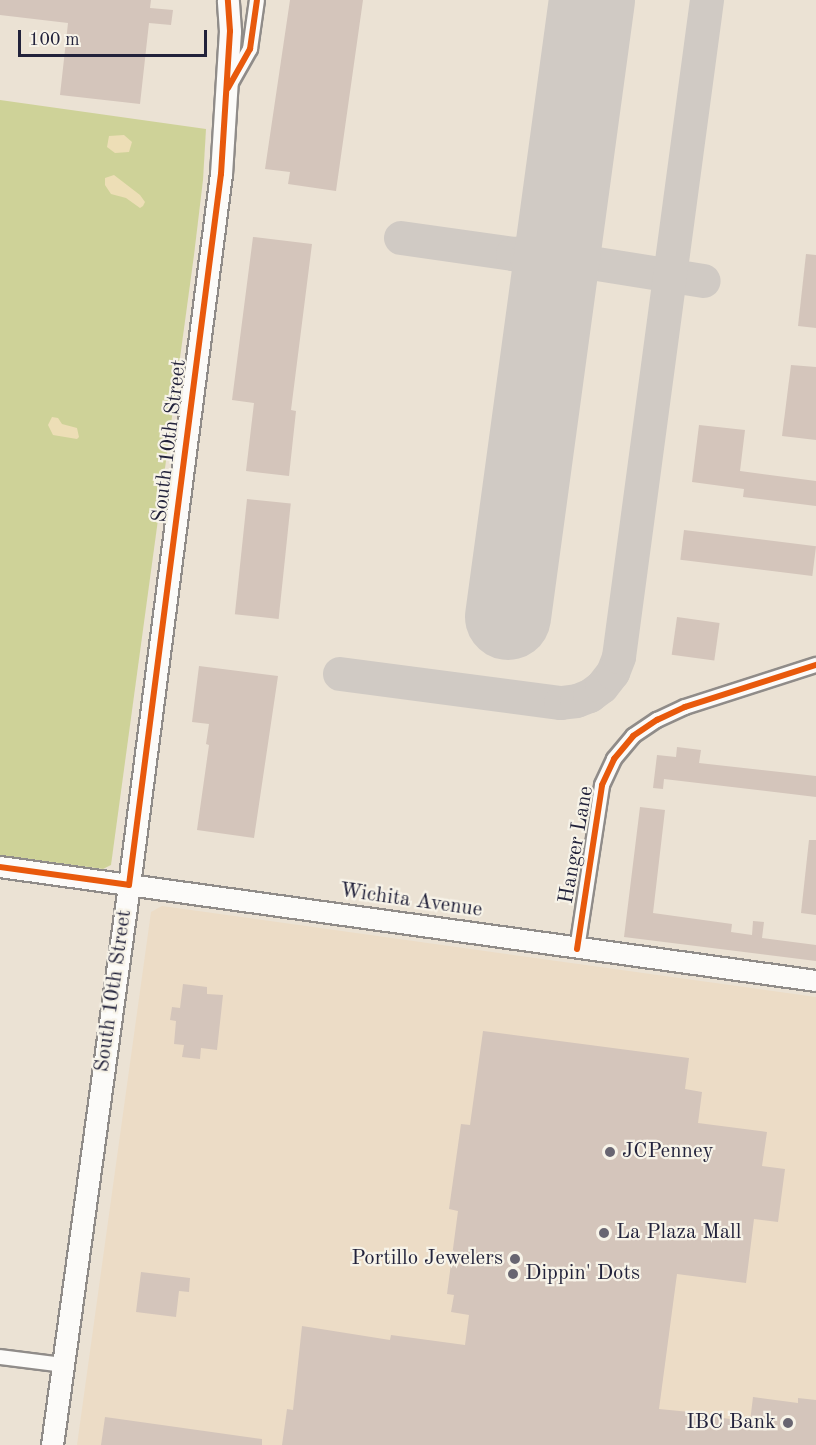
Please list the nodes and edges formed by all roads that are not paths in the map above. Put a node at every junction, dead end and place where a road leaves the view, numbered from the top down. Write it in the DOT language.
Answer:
graph roads {
  1 [pos="228,0"];
  2 [pos="256,0"];
  3 [pos="226,91"];
  4 [pos="816,665"];
  5 [pos="0,867"];
  6 [pos="129,885"];
  7 [pos="577,949"];
  8 [pos="816,981"];
  9 [pos="0,1357"];
  10 [pos="63,1365"];
  11 [pos="52,1445"];
  1 -- 3 [label="main road, South 10th Street"];
  2 -- 3 [label="street"];
  3 -- 6 [label="main road, South 10th Street"];
  4 -- 7 [label="street, Hanger Lane"];
  5 -- 6 [label="main road, Wichita Avenue"];
  6 -- 7 [label="main road, Wichita Avenue"];
  6 -- 10 [label="main road, South 10th Street"];
  7 -- 8 [label="main road, Wichita Avenue"];
  9 -- 10 [label="street"];
  10 -- 11 [label="main road, South 10th Street"];
}
